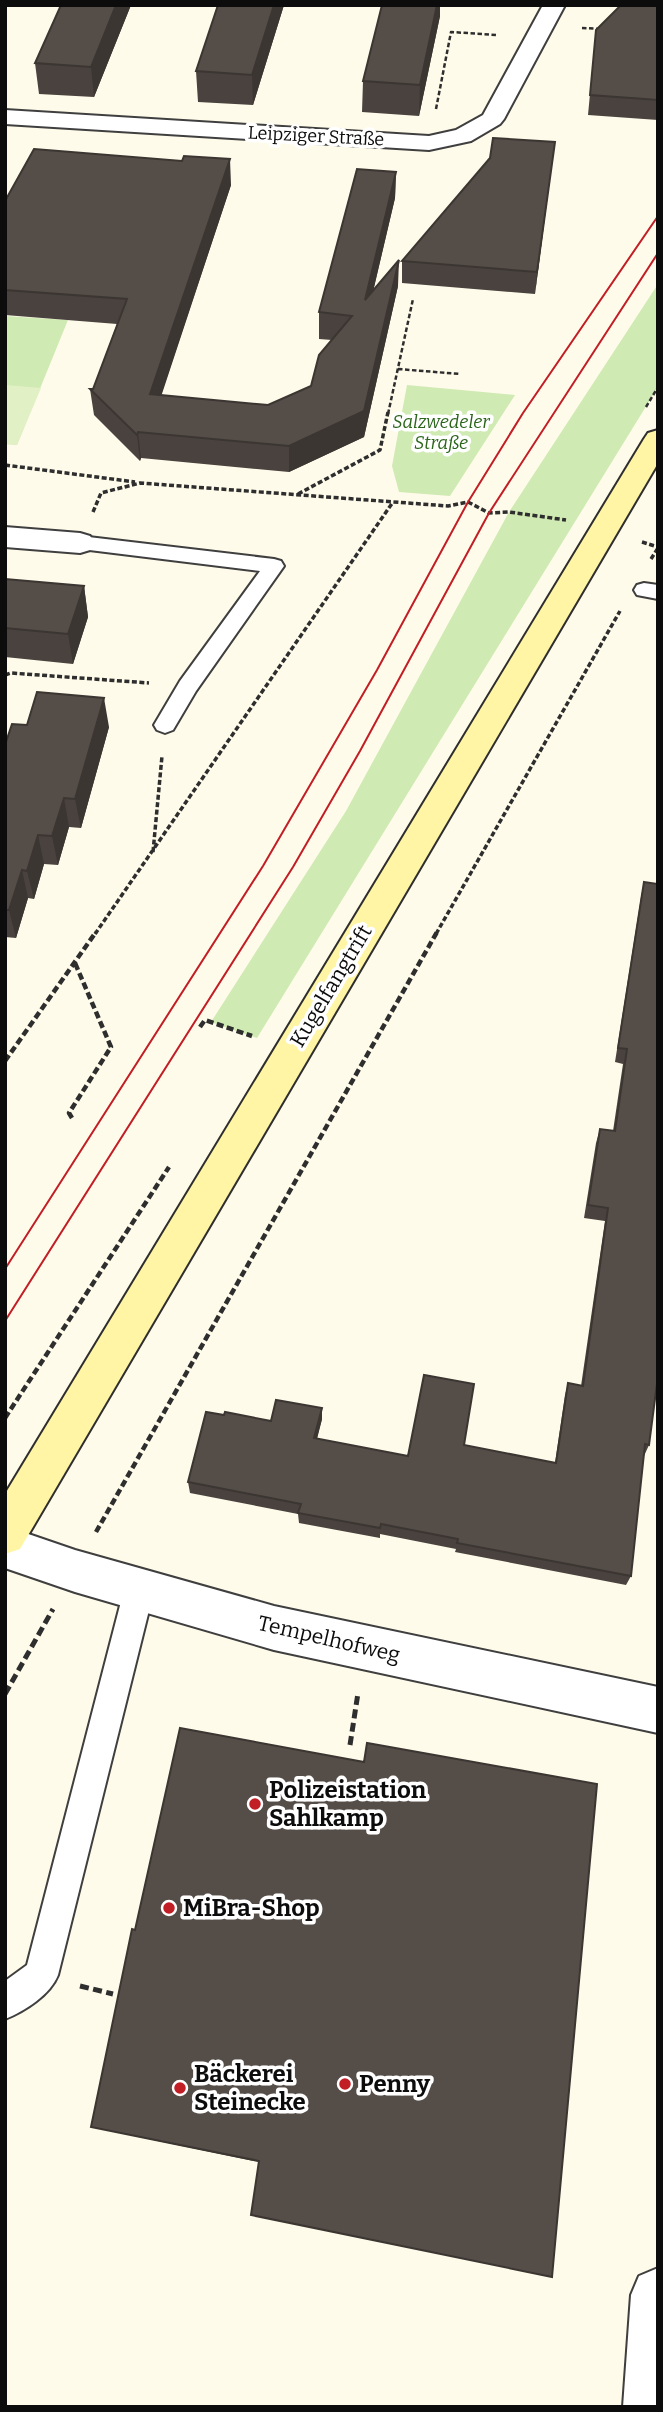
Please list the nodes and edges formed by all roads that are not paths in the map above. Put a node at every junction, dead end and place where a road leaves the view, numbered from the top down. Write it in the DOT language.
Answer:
graph roads {
  1 [pos="544,23"];
  2 [pos="5,117"];
  3 [pos="658,439"];
  4 [pos="5,537"];
  5 [pos="80,543"];
  6 [pos="165,725"];
  7 [pos="5,1534"];
  8 [pos="5,1548"];
  9 [pos="139,1590"];
  10 [pos="658,1710"];
  11 [pos="5,2002"];
  12 [pos="658,2295"];
  13 [pos="650,2407"];
  1 -- 2 [label="street, Leipziger Straße"];
  3 -- 7 [label="street, Kugelfangtrift"];
  4 -- 5 [label="street"];
  5 -- 6 [label="lane"];
  8 -- 9 [label="street, Tempelhofweg"];
  9 -- 10 [label="street, Tempelhofweg"];
  9 -- 11 [label="lane"];
  12 -- 13 [label="street"];
}
